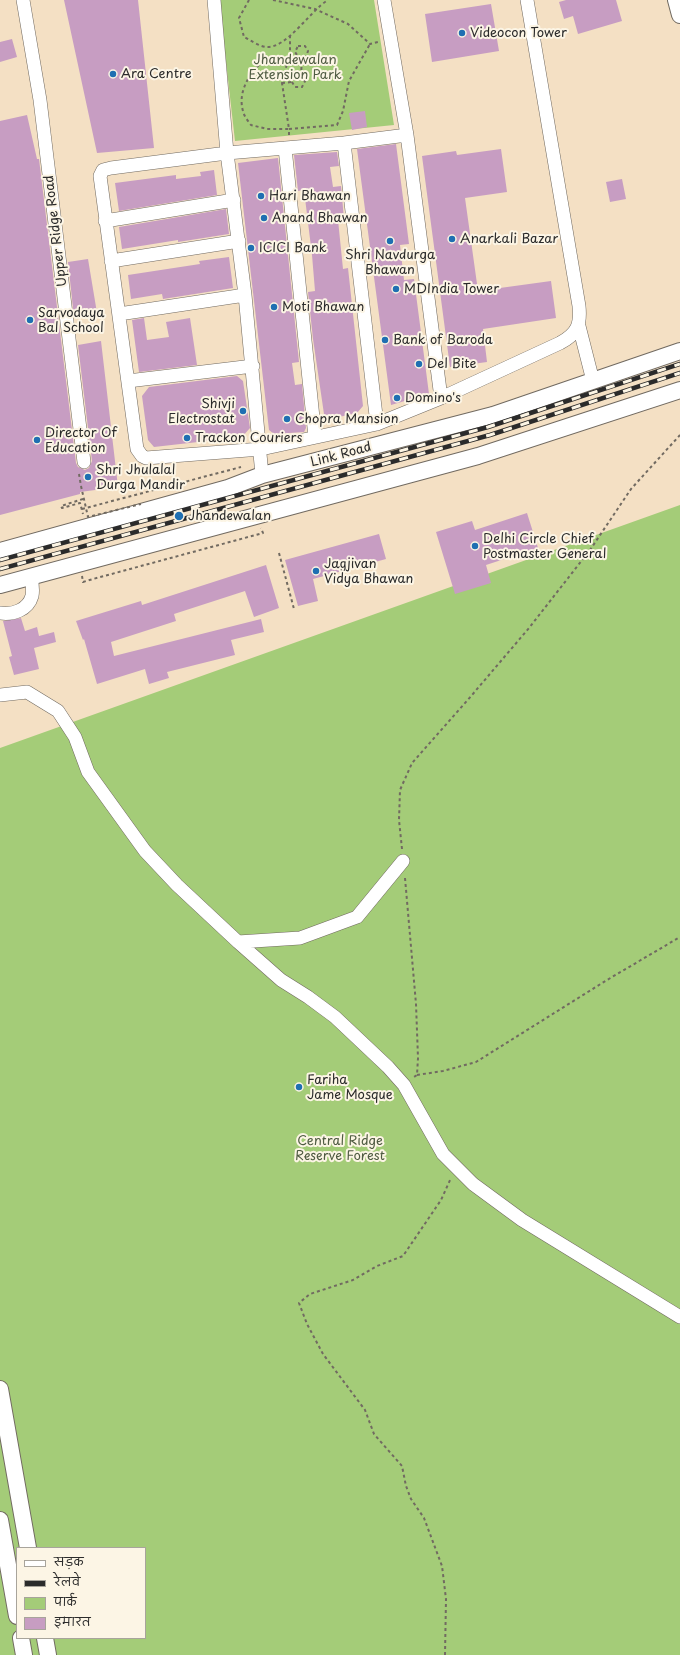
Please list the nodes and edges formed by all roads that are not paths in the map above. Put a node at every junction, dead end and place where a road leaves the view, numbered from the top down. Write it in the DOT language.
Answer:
graph roads {
  1 [pos="23,0"];
  2 [pos="214,0"];
  3 [pos="384,0"];
  4 [pos="527,0"];
  5 [pos="676,0"];
  6 [pos="680,15"];
  7 [pos="407,135"];
  8 [pos="287,143"];
  9 [pos="344,143"];
  10 [pos="227,153"];
  11 [pos="234,200"];
  12 [pos="105,221"];
  13 [pos="239,241"];
  14 [pos="111,261"];
  15 [pos="245,295"];
  16 [pos="119,314"];
  17 [pos="579,326"];
  18 [pos="680,351"];
  19 [pos="253,366"];
  20 [pos="128,381"];
  21 [pos="593,381"];
  22 [pos="680,390"];
  23 [pos="441,398"];
  24 [pos="377,424"];
  25 [pos="314,437"];
  26 [pos="261,449"];
  27 [pos="84,462"];
  28 [pos="262,476"];
  29 [pos="0,551"];
  30 [pos="31,576"];
  31 [pos="0,585"];
  32 [pos="0,613"];
  33 [pos="0,694"];
  34 [pos="403,861"];
  35 [pos="238,942"];
  36 [pos="680,1318"];
  37 [pos="0,1389"];
  38 [pos="0,1520"];
  39 [pos="28,1547"];
  40 [pos="16,1610"];
  41 [pos="21,1639"];
  42 [pos="44,1639"];
  43 [pos="24,1655"];
  44 [pos="48,1655"];
  1 -- 27 [label="street, Upper Ridge Road"];
  2 -- 10 [label="street"];
  3 -- 7 [label="street"];
  4 -- 17 [label="street"];
  5 -- 6 [label="main road"];
  7 -- 9 [label="street"];
  7 -- 23 [label="street"];
  8 -- 9 [label="street"];
  8 -- 10 [label="street"];
  8 -- 25 [label="street"];
  9 -- 24 [label="street"];
  10 -- 11 [label="street"];
  10 -- 12 [label="street"];
  11 -- 12 [label="street"];
  11 -- 13 [label="street"];
  12 -- 14 [label="street"];
  13 -- 14 [label="street"];
  13 -- 15 [label="street"];
  14 -- 16 [label="street"];
  15 -- 16 [label="street"];
  15 -- 19 [label="street"];
  16 -- 20 [label="street"];
  17 -- 21 [label="street"];
  17 -- 23 [label="street"];
  18 -- 21 [label="main road, Link Road"];
  19 -- 20 [label="street"];
  19 -- 26 [label="street"];
  20 -- 26 [label="street"];
  21 -- 28 [label="main road, Link Road"];
  22 -- 30 [label="main road"];
  23 -- 24 [label="street"];
  24 -- 25 [label="street"];
  25 -- 26 [label="street"];
  26 -- 28 [label="street"];
  28 -- 29 [label="main road, Link Road"];
  30 -- 31 [label="main road"];
  30 -- 32 [label="street"];
  33 -- 35 [label="street"];
  34 -- 35 [label="street"];
  35 -- 36 [label="street"];
  37 -- 39 [label="main road"];
  38 -- 40 [label="main road"];
  41 -- 43 [label="main road"];
  42 -- 44 [label="main road"];
}
